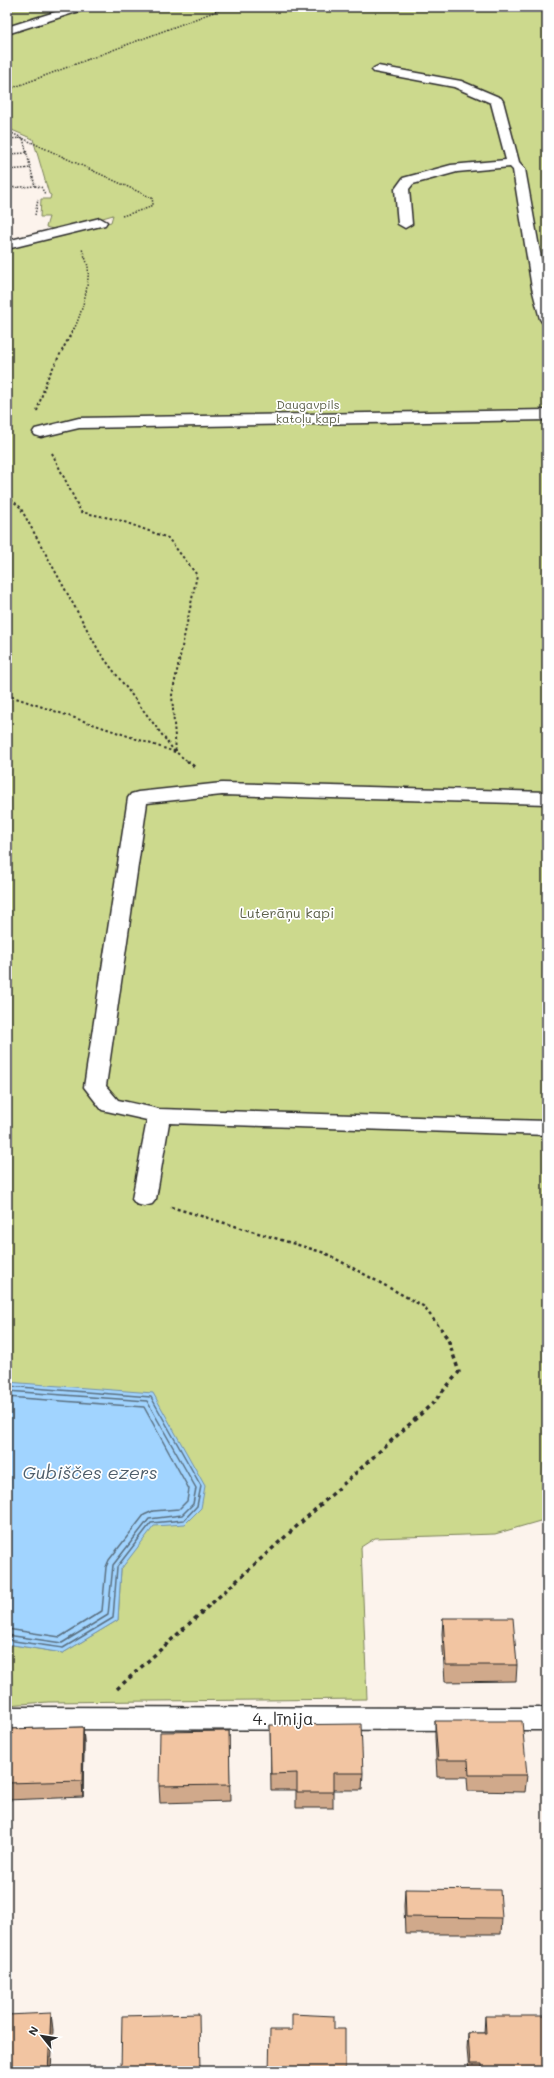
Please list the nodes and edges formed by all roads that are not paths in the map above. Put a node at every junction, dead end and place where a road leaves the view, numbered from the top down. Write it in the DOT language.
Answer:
graph roads {
  1 [pos="82,7"];
  2 [pos="7,31"];
  3 [pos="378,70"];
  4 [pos="512,163"];
  5 [pos="100,222"];
  6 [pos="406,224"];
  7 [pos="7,245"];
  8 [pos="547,319"];
  9 [pos="547,415"];
  10 [pos="41,432"];
  11 [pos="547,798"];
  12 [pos="159,1116"];
  13 [pos="547,1128"];
  14 [pos="144,1199"];
  15 [pos="13,1718"];
  16 [pos="547,1719"];
  1 -- 2 [label="street"];
  3 -- 4 [label="street"];
  4 -- 6 [label="street"];
  4 -- 8 [label="street"];
  5 -- 7 [label="street"];
  9 -- 10 [label="street"];
  11 -- 12 [label="street"];
  12 -- 13 [label="street"];
  12 -- 14 [label="street"];
  15 -- 16 [label="street, 4. līnija"];
}
